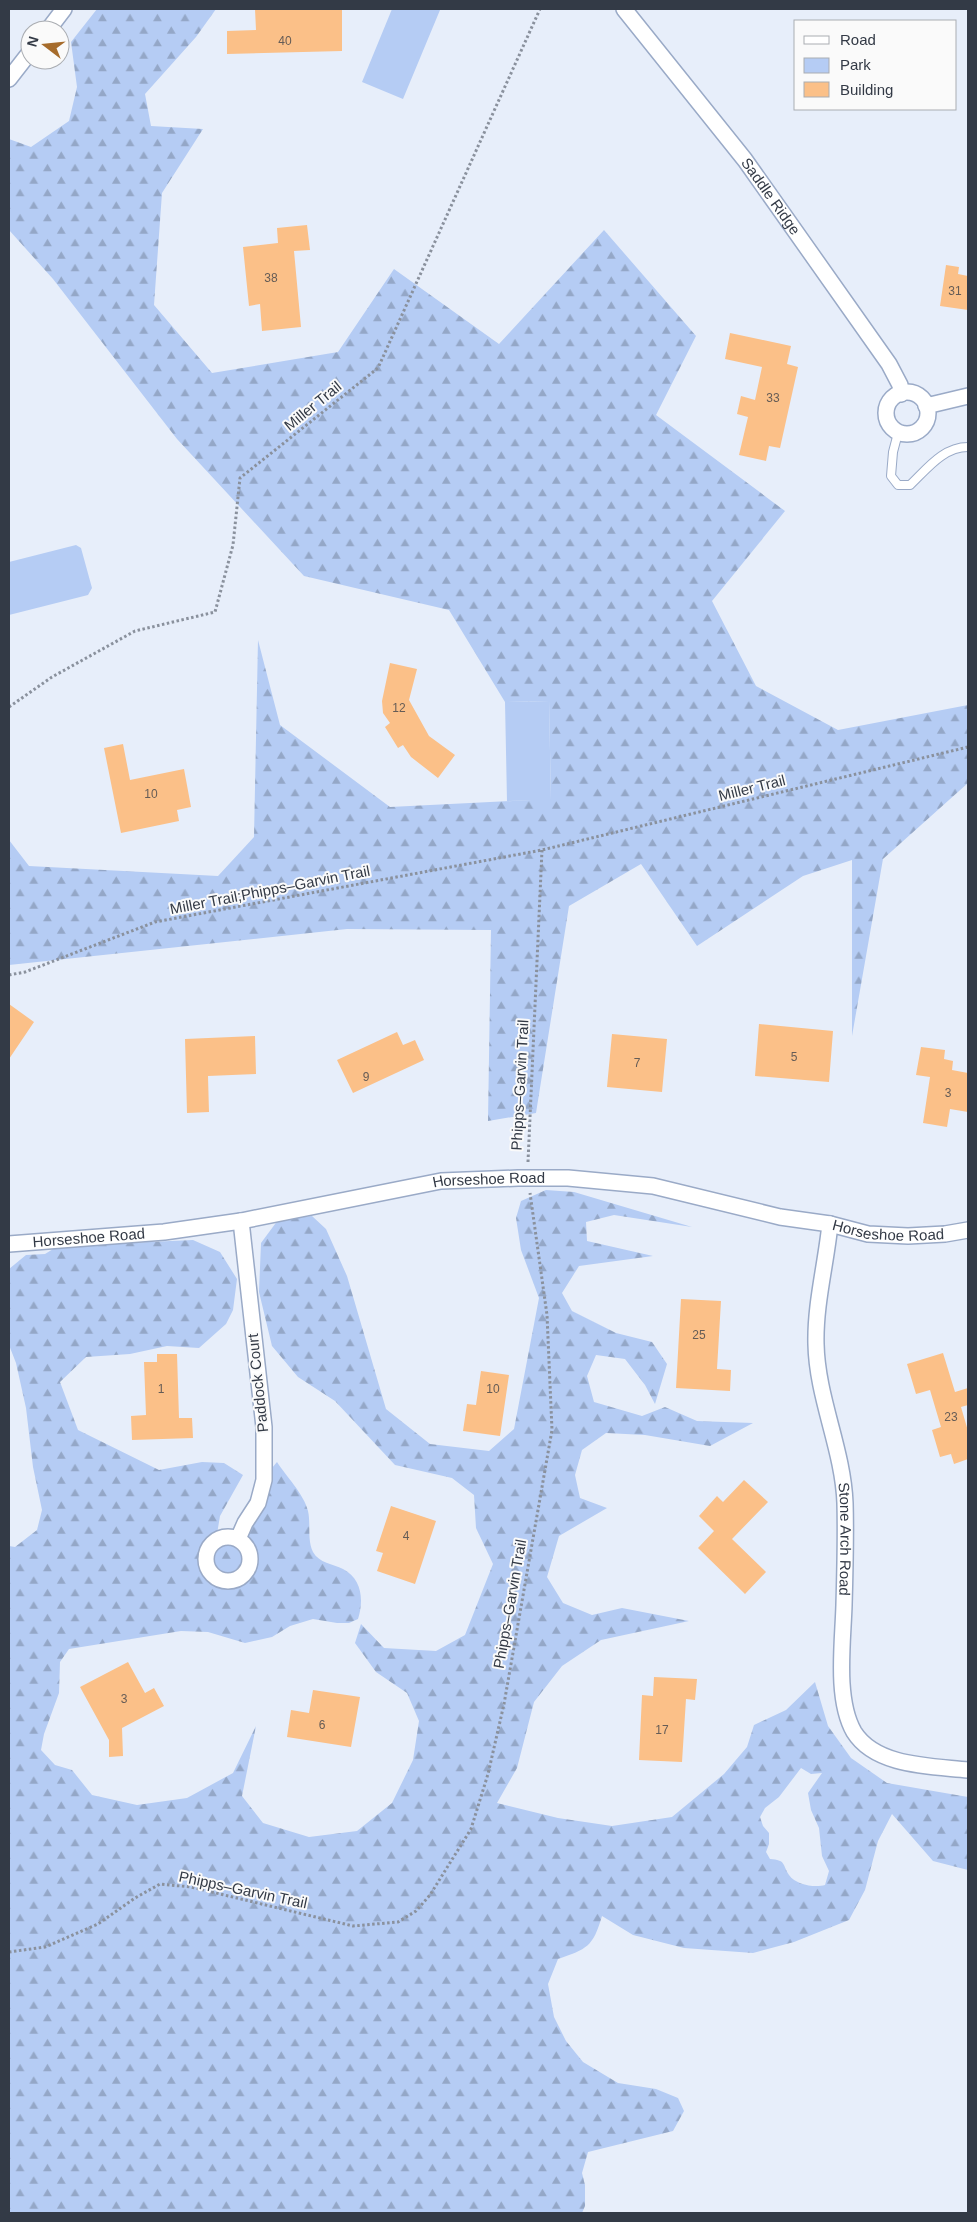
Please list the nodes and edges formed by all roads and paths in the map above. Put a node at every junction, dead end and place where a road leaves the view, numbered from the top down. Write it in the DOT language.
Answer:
graph roads {
  1 [pos="64,9"];
  2 [pos="540,9"];
  3 [pos="624,9"];
  4 [pos="56,20"];
  5 [pos="20,65"];
  6 [pos="9,79"];
  7 [pos="901,394"];
  8 [pos="968,396"];
  9 [pos="926,406"];
  10 [pos="898,432"];
  11 [pos="968,447"];
  12 [pos="9,707"];
  13 [pos="968,747"];
  14 [pos="542,850"];
  15 [pos="9,974"];
  16 [pos="527,1178"];
  17 [pos="241,1221"];
  18 [pos="830,1224"];
  19 [pos="968,1230"];
  20 [pos="9,1244"];
  21 [pos="238,1539"];
  22 [pos="968,1770"];
  23 [pos="9,1952"];
  1 -- 4 [label="street"];
  2 -- 12 [label="path, Miller Trail"];
  3 -- 7 [label="street, Saddle Ridge"];
  5 -- 6 [label="street"];
  7 -- 9 [label="street"];
  7 -- 10 [label="street"];
  8 -- 9 [label="street"];
  9 -- 10 [label="street"];
  10 -- 11 [label="lane"];
  13 -- 14 [label="path, Miller Trail"];
  14 -- 15 [label="path, Miller Trail;Phipps–Garvin Trail"];
  14 -- 16 [label="path, Phipps–Garvin Trail"];
  16 -- 17 [label="street, Horseshoe Road"];
  16 -- 18 [label="street, Horseshoe Road"];
  16 -- 23 [label="path, Phipps–Garvin Trail"];
  17 -- 20 [label="street, Horseshoe Road"];
  17 -- 21 [label="street, Paddock Court"];
  18 -- 19 [label="street, Horseshoe Road"];
  18 -- 22 [label="street, Stone Arch Road"];
}
